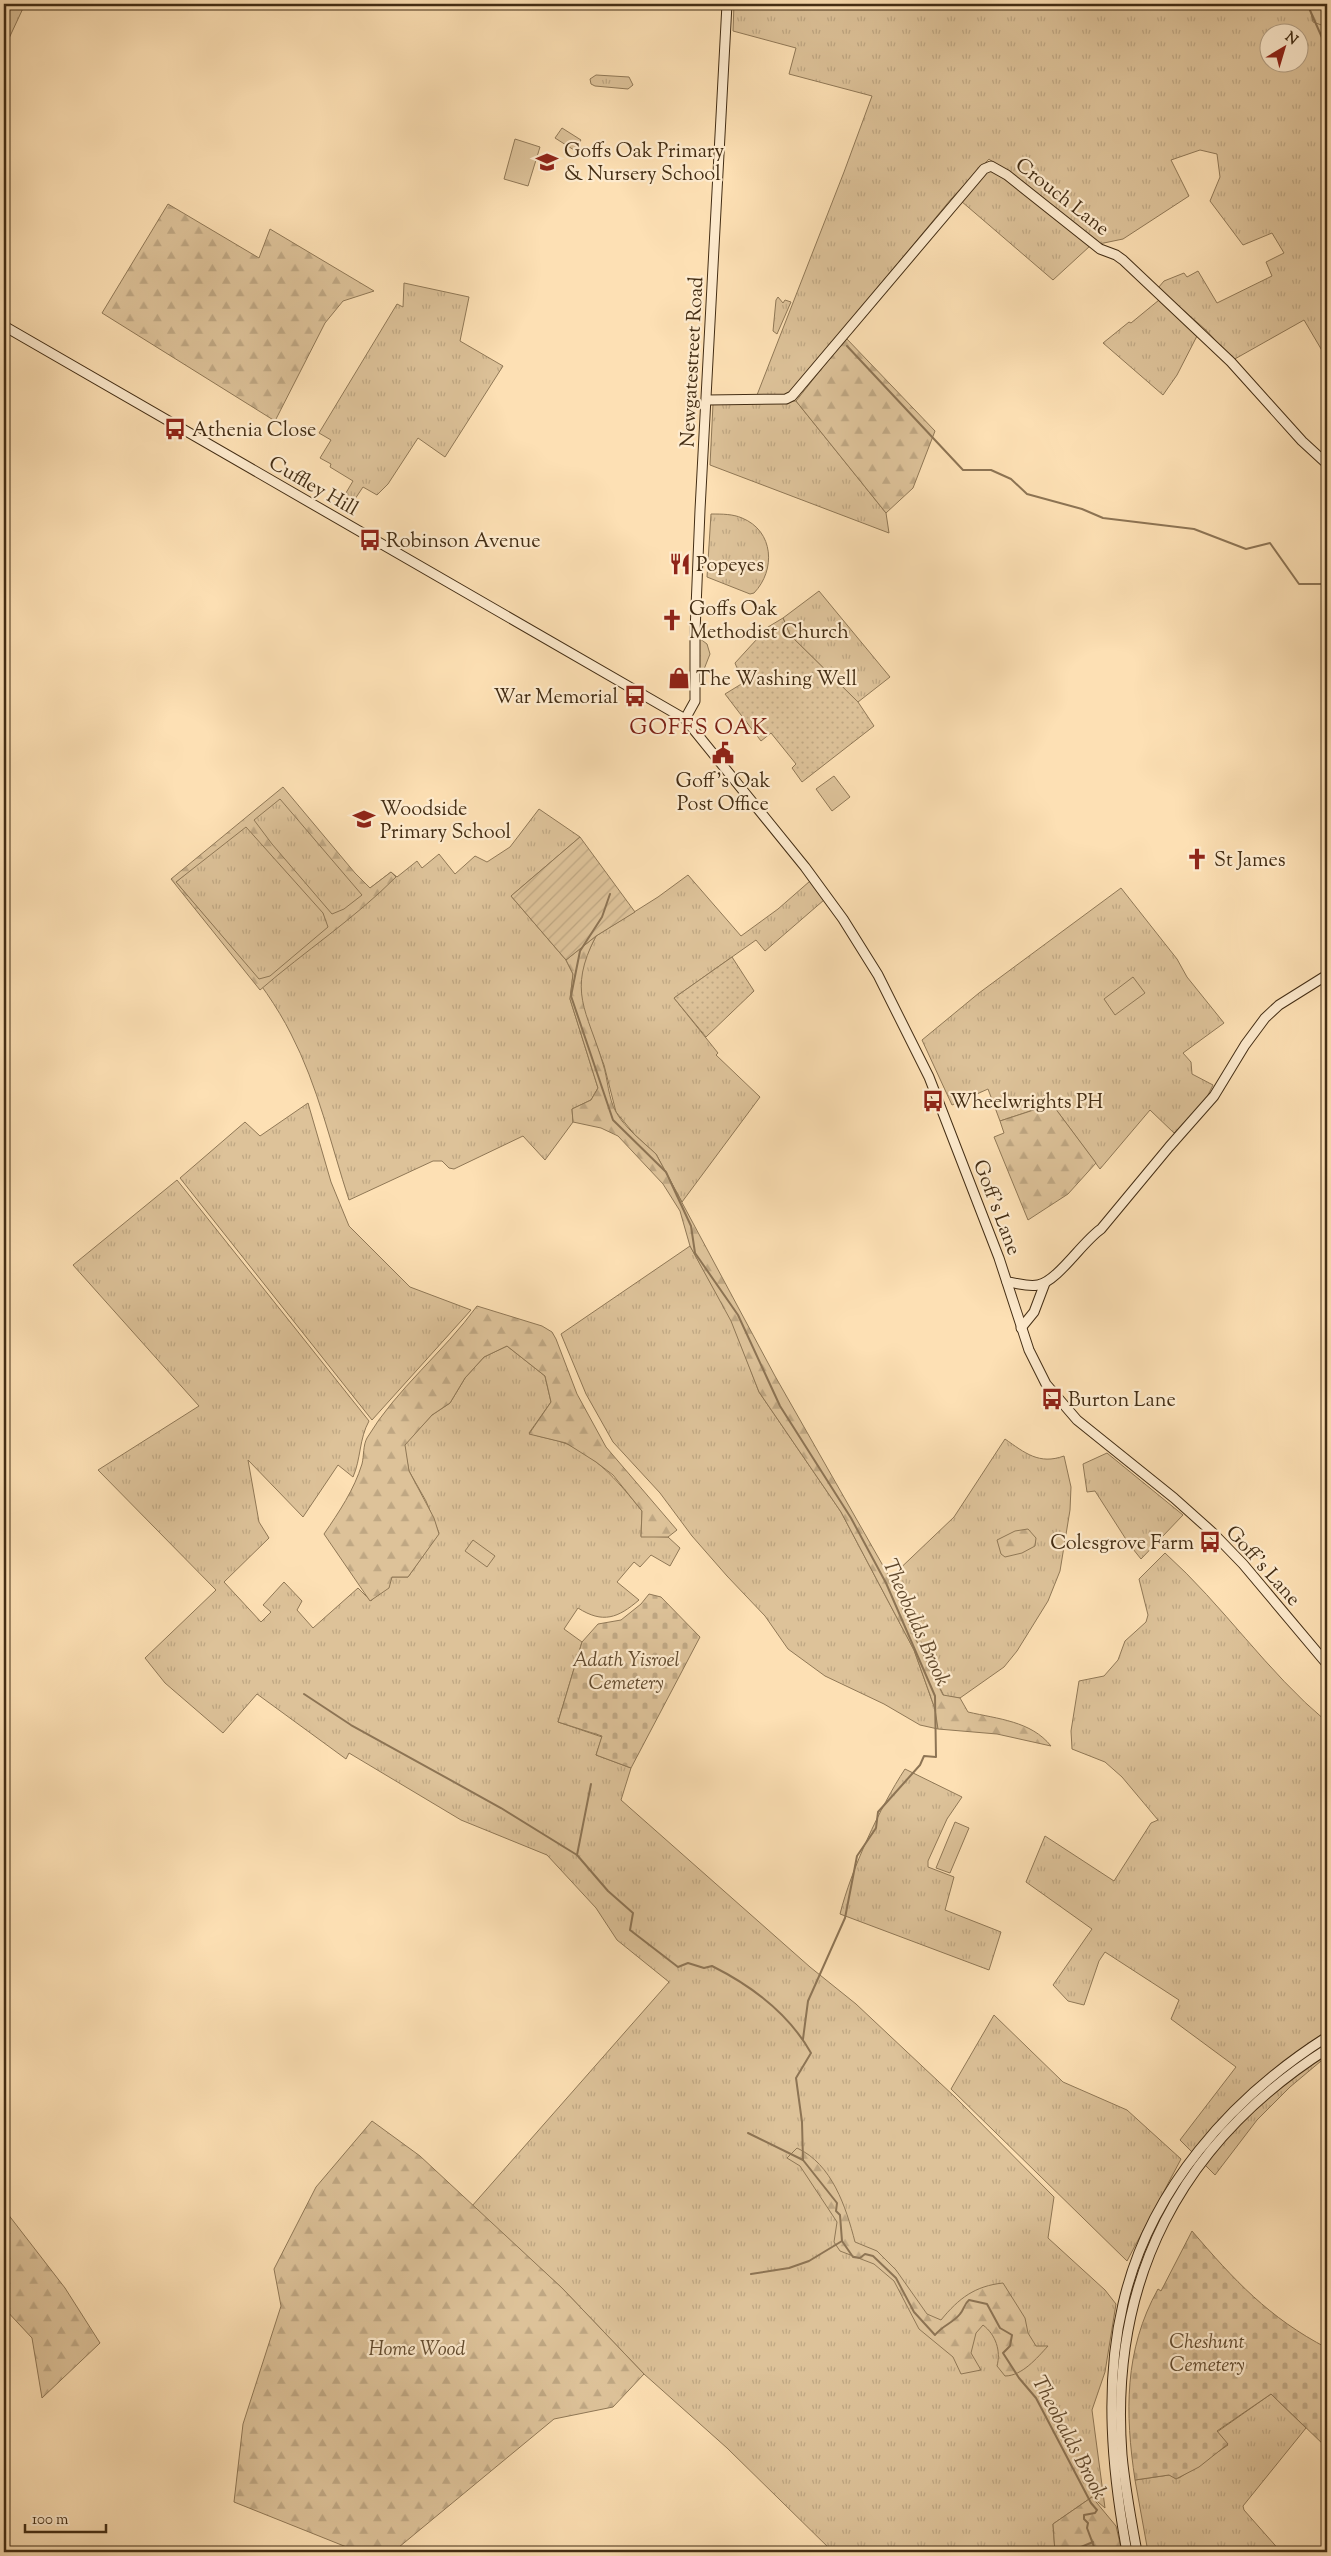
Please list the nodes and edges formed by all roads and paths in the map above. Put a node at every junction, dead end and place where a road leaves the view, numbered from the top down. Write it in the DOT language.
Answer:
graph roads {
  1 [pos="727,4"];
  2 [pos="4,326"];
  3 [pos="707,400"];
  4 [pos="1327,464"];
  5 [pos="685,719"];
  6 [pos="1327,975"];
  7 [pos="1007,1282"];
  8 [pos="1045,1283"];
  9 [pos="1021,1328"];
  10 [pos="1327,1664"];
  11 [pos="1327,2037"];
  12 [pos="1327,2049"];
  13 [pos="1127,2552"];
  14 [pos="1137,2552"];
  1 -- 3 [label="main road, Newgatestreet Road"];
  2 -- 5 [label="main road, Cuffley Hill"];
  3 -- 4 [label="main road, Crouch Lane"];
  3 -- 5 [label="main road, Newgatestreet Road"];
  5 -- 7 [label="main road, Goff's Lane"];
  6 -- 8 [label="main road"];
  7 -- 8 [label="main road"];
  7 -- 9 [label="main road, Goff's Lane"];
  8 -- 9 [label="main road"];
  9 -- 10 [label="main road, Goff's Lane"];
  11 -- 13 [label="main road"];
  12 -- 14 [label="main road"];
}
